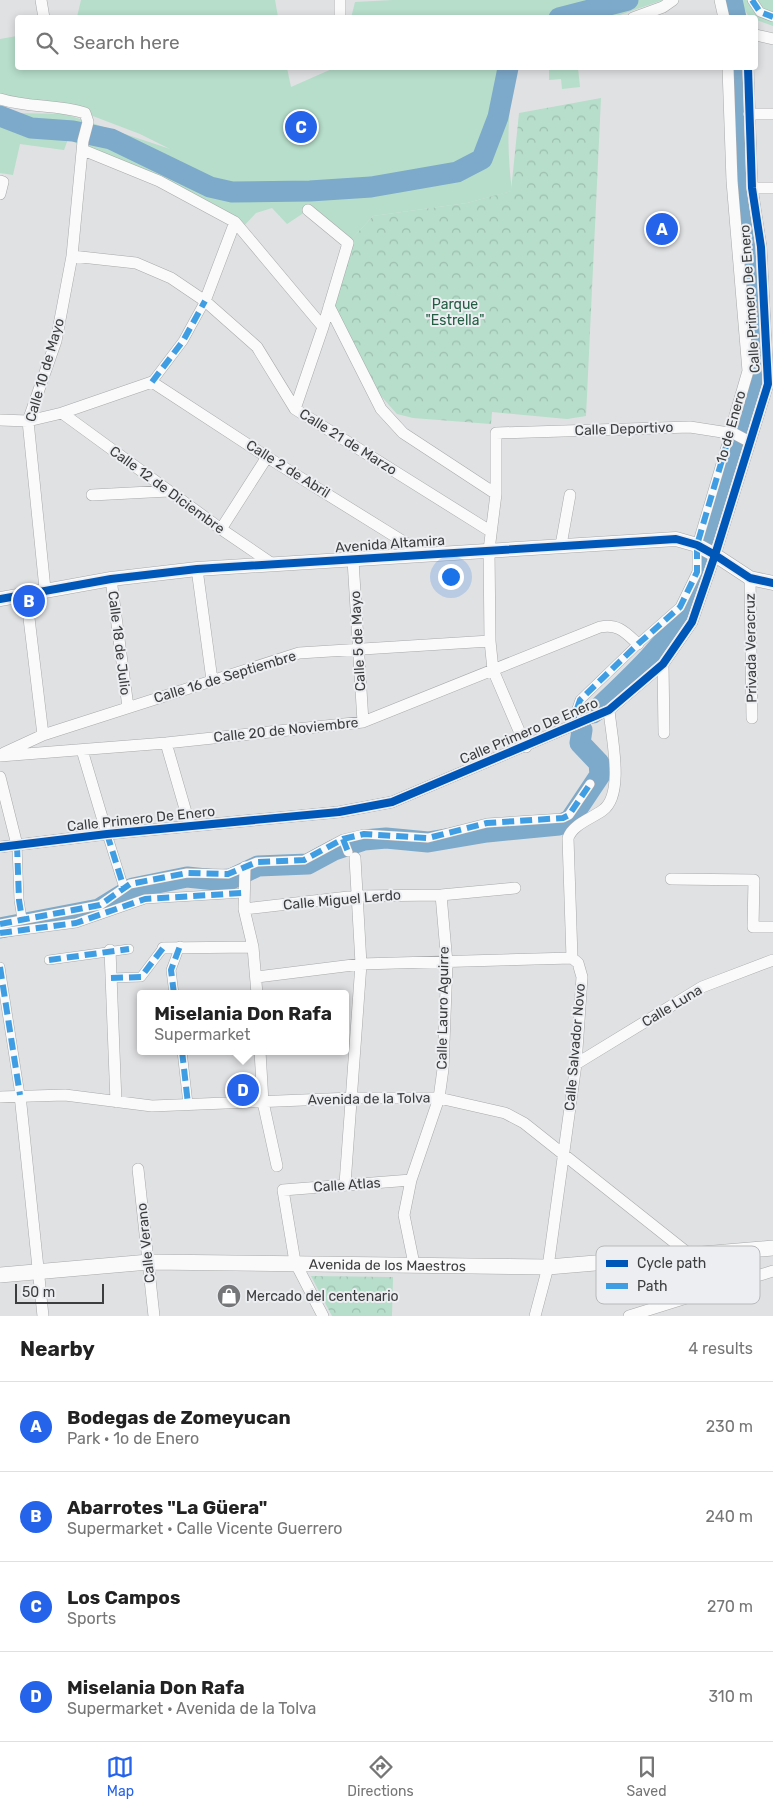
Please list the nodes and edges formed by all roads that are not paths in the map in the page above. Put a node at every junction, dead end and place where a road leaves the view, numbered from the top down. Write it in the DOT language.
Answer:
graph roads {
  1 [pos="41,0"];
  2 [pos="340,0"];
  3 [pos="672,0"];
  4 [pos="720,0"];
  5 [pos="752,0"];
  6 [pos="44,15"];
  7 [pos="340,15"];
  8 [pos="641,15"];
  9 [pos="723,15"];
  10 [pos="773,17"];
  11 [pos="758,35"];
  12 [pos="773,39"];
  13 [pos="728,70"];
  14 [pos="748,70"];
  15 [pos="0,99"];
  16 [pos="749,114"];
  17 [pos="773,114"];
  18 [pos="83,146"];
  19 [pos="2,181"];
  20 [pos="752,188"];
  21 [pos="773,188"];
  22 [pos="0,194"];
  23 [pos="308,210"];
  24 [pos="235,222"];
  25 [pos="767,248"];
  26 [pos="72,256"];
  27 [pos="205,301"];
  28 [pos="329,306"];
  29 [pos="323,326"];
  30 [pos="152,382"];
  31 [pos="295,409"];
  32 [pos="62,413"];
  33 [pos="0,420"];
  34 [pos="28,421"];
  35 [pos="732,434"];
  36 [pos="749,441"];
  37 [pos="267,457"];
  38 [pos="169,491"];
  39 [pos="496,494"];
  40 [pos="92,495"];
  41 [pos="570,495"];
  42 [pos="221,529"];
  43 [pos="490,531"];
  44 [pos="561,545"];
  45 [pos="697,545"];
  46 [pos="489,550"];
  47 [pos="425,555"];
  48 [pos="715,555"];
  49 [pos="353,560"];
  50 [pos="274,565"];
  51 [pos="196,570"];
  52 [pos="750,578"];
  53 [pos="111,580"];
  54 [pos="773,583"];
  55 [pos="45,589"];
  56 [pos="26,593"];
  57 [pos="0,598"];
  58 [pos="490,641"];
  59 [pos="638,644"];
  60 [pos="357,648"];
  61 [pos="663,664"];
  62 [pos="493,670"];
  63 [pos="212,680"];
  64 [pos="128,707"];
  65 [pos="609,710"];
  66 [pos="752,718"];
  67 [pos="363,722"];
  68 [pos="571,726"];
  69 [pos="664,732"];
  70 [pos="43,736"];
  71 [pos="166,743"];
  72 [pos="526,747"];
  73 [pos="82,750"];
  74 [pos="0,756"];
  75 [pos="0,777"];
  76 [pos="590,784"];
  77 [pos="190,826"];
  78 [pos="107,834"];
  79 [pos="343,838"];
  80 [pos="17,845"];
  81 [pos="0,847"];
  82 [pos="351,855"];
  83 [pos="245,867"];
  84 [pos="671,879"];
  85 [pos="124,888"];
  86 [pos="244,888"];
  87 [pos="516,888"];
  88 [pos="440,895"];
  89 [pos="357,896"];
  90 [pos="244,909"];
  91 [pos="22,919"];
  92 [pos="0,924"];
  93 [pos="773,927"];
  94 [pos="0,933"];
  95 [pos="180,946"];
  96 [pos="254,947"];
  97 [pos="163,948"];
  98 [pos="129,949"];
  99 [pos="110,950"];
  100 [pos="572,958"];
  101 [pos="49,960"];
  102 [pos="773,960"];
  103 [pos="447,963"];
  104 [pos="361,964"];
  105 [pos="0,967"];
  106 [pos="256,976"];
  107 [pos="111,978"];
  108 [pos="174,990"];
  109 [pos="257,990"];
  110 [pos="182,1055"];
  111 [pos="260,1055"];
  112 [pos="576,1064"];
  113 [pos="20,1095"];
  114 [pos="0,1097"];
  115 [pos="352,1098"];
  116 [pos="438,1098"];
  117 [pos="116,1102"];
  118 [pos="263,1102"];
  119 [pos="188,1104"];
  120 [pos="564,1155"];
  121 [pos="277,1166"];
  122 [pos="138,1170"];
  123 [pos="411,1180"];
  124 [pos="345,1184"];
  125 [pos="679,1246"];
  126 [pos="773,1248"];
  127 [pos="760,1249"];
  128 [pos="149,1262"];
  129 [pos="296,1262"];
  130 [pos="596,1263"];
  131 [pos="414,1264"];
  132 [pos="548,1267"];
  133 [pos="40,1270"];
  134 [pos="773,1271"];
  135 [pos="0,1275"];
  136 [pos="760,1275"];
  137 [pos="667,1304"];
  138 [pos="43,1316"];
  139 [pos="154,1316"];
  140 [pos="323,1316"];
  141 [pos="535,1316"];
  142 [pos="629,1316"];
  1 -- 6 [label="street"];
  2 -- 7 [label="street"];
  3 -- 8 [label="street"];
  4 -- 9 [label="street"];
  5 -- 10 [label="street"];
  11 -- 12 [label="street"];
  13 -- 35 [label="street, 1o de Enero"];
  14 -- 16 [label="street, Calle Primero De Enero"];
  15 -- 18 [label="street, Calle 10 de Mayo"];
  16 -- 17 [label="street"];
  16 -- 20 [label="street, Calle Primero De Enero"];
  18 -- 24 [label="street"];
  18 -- 26 [label="street, Calle 10 de Mayo"];
  19 -- 22 [label="street"];
  20 -- 21 [label="street"];
  20 -- 25 [label="street, Calle Primero De Enero"];
  23 -- 28 [label="street"];
  24 -- 27 [label="street"];
  24 -- 29 [label="street"];
  25 -- 36 [label="street, Calle Primero De Enero"];
  26 -- 27 [label="street, Calle 21 de Marzo"];
  26 -- 34 [label="street, Calle 10 de Mayo"];
  27 -- 30 [label="street"];
  27 -- 31 [label="street, Calle 21 de Marzo"];
  28 -- 29 [label="street"];
  28 -- 39 [label="street"];
  29 -- 31 [label="street"];
  30 -- 32 [label="street"];
  30 -- 37 [label="street, Calle 2 de Abril"];
  31 -- 43 [label="street, Calle 21 de Marzo"];
  32 -- 34 [label="street"];
  32 -- 38 [label="street, Calle 12 de Diciembre"];
  33 -- 34 [label="street"];
  34 -- 55 [label="street, Calle 10 de Mayo"];
  35 -- 36 [label="street, Calle Deportivo"];
  35 -- 39 [label="street, Calle Deportivo"];
  35 -- 45 [label="street, 1o de Enero"];
  36 -- 48 [label="street, Calle Primero De Enero"];
  37 -- 42 [label="street"];
  37 -- 47 [label="street, Calle 2 de Abril"];
  38 -- 40 [label="street"];
  38 -- 42 [label="street, Calle 12 de Diciembre"];
  39 -- 43 [label="street"];
  41 -- 44 [label="street"];
  42 -- 50 [label="street, Calle 12 de Diciembre"];
  43 -- 46 [label="street"];
  44 -- 45 [label="street, Avenida Altamira"];
  44 -- 46 [label="street, Avenida Altamira"];
  45 -- 48 [label="street, Avenida Altamira"];
  45 -- 59 [label="street, Calle Primero De Enero"];
  46 -- 47 [label="street, Avenida Altamira"];
  46 -- 58 [label="street"];
  47 -- 49 [label="street, Avenida Altamira"];
  48 -- 52 [label="street, Avenida Altamira"];
  48 -- 61 [label="street, Calle Primero De Enero"];
  49 -- 50 [label="street, Avenida Altamira"];
  49 -- 60 [label="street, Calle 5 de Mayo"];
  50 -- 51 [label="street, Avenida Altamira"];
  51 -- 53 [label="street, Avenida Altamira"];
  51 -- 63 [label="street"];
  52 -- 54 [label="street, Avenida Altamira"];
  52 -- 66 [label="street, Privada Veracruz"];
  53 -- 55 [label="street, Avenida Altamira"];
  53 -- 64 [label="street, Calle 18 de Julio"];
  55 -- 56 [label="street, Avenida Altamira"];
  56 -- 57 [label="street, Avenida Altamira"];
  56 -- 70 [label="street"];
  58 -- 60 [label="street, Calle 16 de Septiembre"];
  58 -- 62 [label="street"];
  59 -- 62 [label="street, Calle 20 de Noviembre"];
  59 -- 68 [label="street, Calle Primero De Enero"];
  60 -- 63 [label="street, Calle 16 de Septiembre"];
  60 -- 67 [label="street, Calle 5 de Mayo"];
  61 -- 65 [label="street, Calle Primero De Enero"];
  61 -- 69 [label="street"];
  62 -- 67 [label="street, Calle 20 de Noviembre"];
  62 -- 72 [label="street"];
  63 -- 64 [label="street, Calle 16 de Septiembre"];
  64 -- 70 [label="street, Calle 16 de Septiembre"];
  65 -- 68 [label="street, Calle Primero De Enero"];
  65 -- 100 [label="street, Calle Salvador Novo"];
  67 -- 71 [label="street, Calle 20 de Noviembre"];
  68 -- 72 [label="street, Calle Primero De Enero"];
  70 -- 74 [label="street, Calle 16 de Septiembre"];
  71 -- 73 [label="street, Calle 20 de Noviembre"];
  71 -- 77 [label="street"];
  72 -- 77 [label="street, Calle Primero De Enero"];
  73 -- 74 [label="street, Calle 20 de Noviembre"];
  73 -- 78 [label="street"];
  75 -- 80 [label="street"];
  76 -- 79 [label="street"];
  77 -- 78 [label="street, Calle Primero De Enero"];
  78 -- 80 [label="street, Calle Primero De Enero"];
  78 -- 85 [label="street"];
  79 -- 82 [label="street"];
  79 -- 83 [label="street"];
  80 -- 81 [label="street"];
  80 -- 91 [label="street"];
  82 -- 89 [label="street"];
  83 -- 85 [label="street"];
  83 -- 86 [label="street"];
  84 -- 93 [label="street"];
  85 -- 92 [label="street"];
  86 -- 90 [label="street"];
  86 -- 94 [label="street"];
  87 -- 88 [label="street, Calle Miguel Lerdo"];
  88 -- 89 [label="street, Calle Miguel Lerdo"];
  88 -- 103 [label="street, Calle Lauro Aguirre"];
  89 -- 90 [label="street, Calle Miguel Lerdo"];
  89 -- 104 [label="street"];
  90 -- 96 [label="street"];
  95 -- 96 [label="street"];
  95 -- 97 [label="street"];
  95 -- 108 [label="street"];
  96 -- 106 [label="street"];
  97 -- 107 [label="street"];
  98 -- 99 [label="street"];
  99 -- 101 [label="street"];
  99 -- 107 [label="street"];
  100 -- 103 [label="street"];
  100 -- 112 [label="street, Calle Salvador Novo"];
  102 -- 112 [label="street, Calle Luna"];
  103 -- 104 [label="street"];
  103 -- 116 [label="street, Calle Lauro Aguirre"];
  104 -- 106 [label="street"];
  104 -- 115 [label="street"];
  105 -- 113 [label="street"];
  106 -- 109 [label="street"];
  107 -- 117 [label="street"];
  110 -- 119 [label="street"];
  111 -- 118 [label="street"];
  112 -- 120 [label="street, Calle Salvador Novo"];
  113 -- 114 [label="street, Avenida de la Tolva"];
  113 -- 117 [label="street, Avenida de la Tolva"];
  113 -- 133 [label="street"];
  115 -- 116 [label="street, Avenida de la Tolva"];
  115 -- 118 [label="street, Avenida de la Tolva"];
  115 -- 124 [label="street"];
  116 -- 120 [label="street, Avenida de la Tolva"];
  116 -- 123 [label="street, Calle Lauro Aguirre"];
  117 -- 119 [label="street, Avenida de la Tolva"];
  118 -- 119 [label="street, Avenida de la Tolva"];
  118 -- 121 [label="street"];
  120 -- 125 [label="street, Avenida de la Tolva"];
  120 -- 132 [label="street, Calle Salvador Novo"];
  122 -- 128 [label="street, Calle Verano"];
  123 -- 124 [label="street, Calle Atlas"];
  123 -- 131 [label="street, Calle Lauro Aguirre"];
  124 -- 129 [label="street, Calle Atlas"];
  126 -- 127 [label="main road, Avenida de los Maestros"];
  128 -- 129 [label="main road, Avenida de los Maestros"];
  128 -- 133 [label="main road, Avenida de los Maestros"];
  128 -- 139 [label="street, Calle Verano"];
  129 -- 131 [label="main road, Avenida de los Maestros"];
  129 -- 140 [label="street"];
  130 -- 132 [label="main road, Avenida de los Maestros"];
  131 -- 132 [label="main road, Avenida de los Maestros"];
  132 -- 141 [label="street, Calle Salvador Novo"];
  133 -- 135 [label="main road, Avenida de los Maestros"];
  133 -- 138 [label="street"];
  134 -- 136 [label="street"];
  137 -- 142 [label="street"];
}
